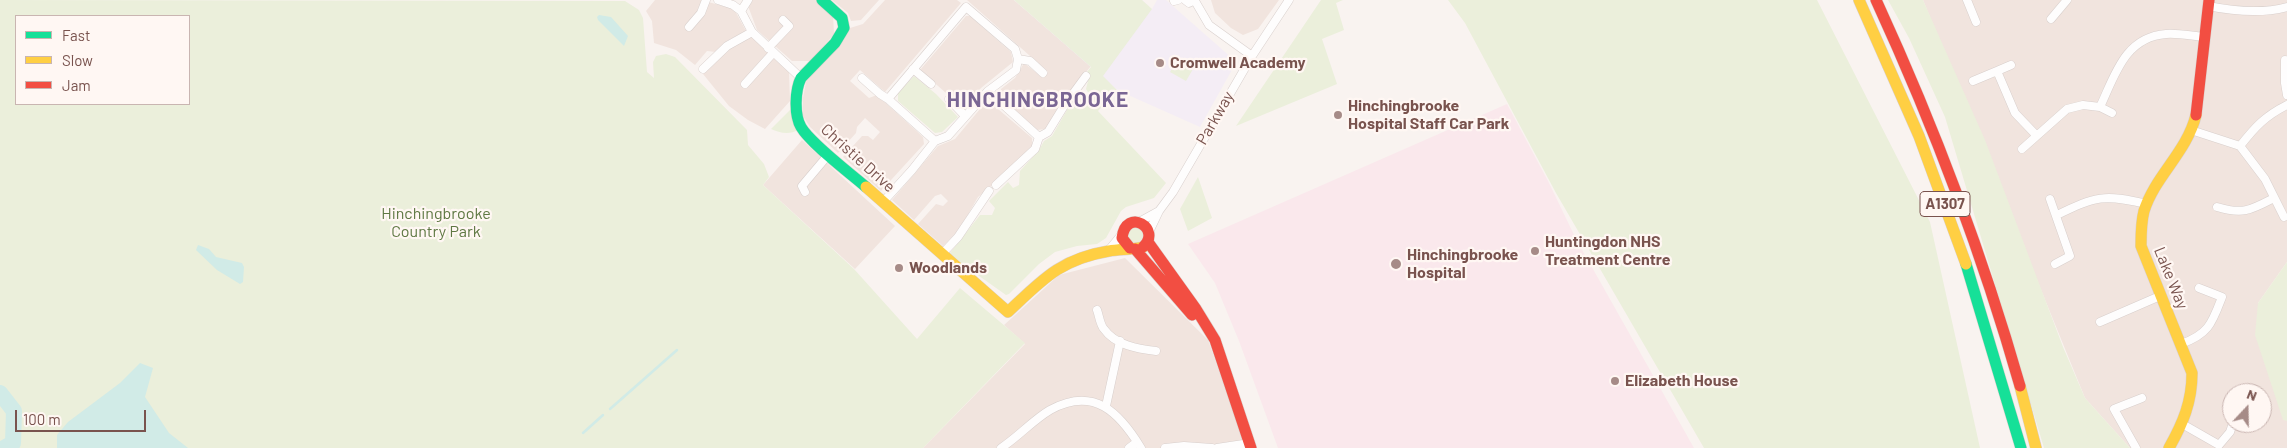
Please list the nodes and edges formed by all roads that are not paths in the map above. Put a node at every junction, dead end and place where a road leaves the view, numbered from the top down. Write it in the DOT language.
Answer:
graph roads {
  1 [pos="706,0"];
  2 [pos="721,0"];
  3 [pos="748,0"];
  4 [pos="822,0"];
  5 [pos="961,0"];
  6 [pos="1185,0"];
  7 [pos="1195,0"];
  8 [pos="1290,0"];
  9 [pos="1859,0"];
  10 [pos="1876,0"];
  11 [pos="2067,0"];
  12 [pos="1969,1"];
  13 [pos="2208,3"];
  14 [pos="966,7"];
  15 [pos="2287,7"];
  16 [pos="741,11"];
  17 [pos="2051,19"];
  18 [pos="783,20"];
  19 [pos="1976,22"];
  20 [pos="689,27"];
  21 [pos="752,32"];
  22 [pos="2204,37"];
  23 [pos="771,51"];
  24 [pos="1252,56"];
  25 [pos="1018,59"];
  26 [pos="2285,60"];
  27 [pos="2011,65"];
  28 [pos="703,69"];
  29 [pos="913,69"];
  30 [pos="1997,72"];
  31 [pos="1043,73"];
  32 [pos="1086,76"];
  33 [pos="801,78"];
  34 [pos="862,78"];
  35 [pos="1973,81"];
  36 [pos="745,84"];
  37 [pos="931,84"];
  38 [pos="988,91"];
  39 [pos="2287,95"];
  40 [pos="888,98"];
  41 [pos="949,99"];
  42 [pos="2287,105"];
  43 [pos="2100,107"];
  44 [pos="2112,113"];
  45 [pos="965,116"];
  46 [pos="2194,131"];
  47 [pos="2036,135"];
  48 [pos="1039,137"];
  49 [pos="935,140"];
  50 [pos="2240,146"];
  51 [pos="2022,149"];
  52 [pos="829,154"];
  53 [pos="996,185"];
  54 [pos="989,191"];
  55 [pos="805,192"];
  56 [pos="2274,198"];
  57 [pos="2050,199"];
  58 [pos="883,202"];
  59 [pos="2146,204"];
  60 [pos="2217,207"];
  61 [pos="1159,211"];
  62 [pos="2057,215"];
  63 [pos="2284,217"];
  64 [pos="1139,222"];
  65 [pos="1122,234"];
  66 [pos="1148,237"];
  67 [pos="1132,249"];
  68 [pos="1108,251"];
  69 [pos="942,254"];
  70 [pos="2055,264"];
  71 [pos="2199,288"];
  72 [pos="2160,296"];
  73 [pos="1097,310"];
  74 [pos="2100,322"];
  75 [pos="1215,340"];
  76 [pos="1120,341"];
  77 [pos="2181,344"];
  78 [pos="1156,351"];
  79 [pos="2142,398"];
  80 [pos="1106,406"];
  81 [pos="2184,425"];
  82 [pos="2229,433"];
  83 [pos="1139,445"];
  84 [pos="1250,445"];
  85 [pos="2221,446"];
  86 [pos="1001,448"];
  87 [pos="1129,448"];
  88 [pos="1165,448"];
  89 [pos="1212,448"];
  90 [pos="1217,448"];
  91 [pos="2021,448"];
  92 [pos="2036,448"];
  93 [pos="2136,448"];
  94 [pos="2169,448"];
  1 -- 20 [label="street"];
  2 -- 16 [label="street"];
  3 -- 16 [label="street"];
  4 -- 33 [label="street"];
  5 -- 14 [label="street"];
  6 -- 7 [label="street"];
  7 -- 24 [label="street"];
  8 -- 24 [label="street, Parkway"];
  9 -- 91 [label="street, A1307"];
  10 -- 92 [label="street, A1307"];
  11 -- 17 [label="street"];
  12 -- 19 [label="street"];
  13 -- 15 [label="street"];
  13 -- 22 [label="street, Lake Way"];
  14 -- 25 [label="street"];
  14 -- 29 [label="street"];
  16 -- 21 [label="street"];
  18 -- 23 [label="street"];
  21 -- 23 [label="street"];
  21 -- 28 [label="street"];
  22 -- 43 [label="street"];
  22 -- 46 [label="street, Lake Way"];
  23 -- 33 [label="street"];
  23 -- 36 [label="street"];
  24 -- 61 [label="street, Parkway"];
  25 -- 31 [label="street"];
  25 -- 38 [label="street"];
  26 -- 39 [label="street"];
  27 -- 30 [label="street"];
  29 -- 37 [label="street"];
  29 -- 40 [label="street"];
  30 -- 35 [label="street"];
  30 -- 47 [label="street"];
  32 -- 48 [label="street"];
  33 -- 52 [label="street, Christie Drive"];
  34 -- 40 [label="street"];
  38 -- 45 [label="street"];
  38 -- 48 [label="street"];
  40 -- 49 [label="street"];
  41 -- 45 [label="street"];
  42 -- 50 [label="street"];
  43 -- 44 [label="street"];
  43 -- 47 [label="street"];
  45 -- 49 [label="street"];
  46 -- 50 [label="street"];
  46 -- 59 [label="street, Lake Way"];
  47 -- 51 [label="street"];
  48 -- 53 [label="street"];
  49 -- 58 [label="street"];
  50 -- 56 [label="street"];
  52 -- 55 [label="street"];
  52 -- 58 [label="street, Christie Drive"];
  54 -- 69 [label="street"];
  56 -- 60 [label="street"];
  56 -- 63 [label="street"];
  57 -- 62 [label="street"];
  58 -- 69 [label="street, Christie Drive"];
  59 -- 62 [label="street"];
  59 -- 72 [label="street, Lake Way"];
  61 -- 64 [label="street, Parkway"];
  61 -- 66 [label="street, Parkway"];
  62 -- 70 [label="street"];
  64 -- 65 [label="street"];
  64 -- 66 [label="street"];
  65 -- 67 [label="street"];
  65 -- 68 [label="street"];
  66 -- 67 [label="street"];
  66 -- 75 [label="street"];
  67 -- 68 [label="street"];
  67 -- 75 [label="street"];
  68 -- 69 [label="street, Christie Drive"];
  71 -- 77 [label="street"];
  72 -- 74 [label="street"];
  72 -- 77 [label="street, Lake Way"];
  73 -- 76 [label="street"];
  75 -- 84 [label="street"];
  76 -- 78 [label="street"];
  76 -- 80 [label="street"];
  77 -- 81 [label="street, Lake Way"];
  79 -- 93 [label="street"];
  80 -- 83 [label="street"];
  80 -- 86 [label="street"];
  81 -- 85 [label="street"];
  81 -- 94 [label="street, Lake Way"];
  82 -- 85 [label="street"];
  83 -- 87 [label="street"];
  84 -- 90 [label="street"];
  88 -- 89 [label="street"];
}
